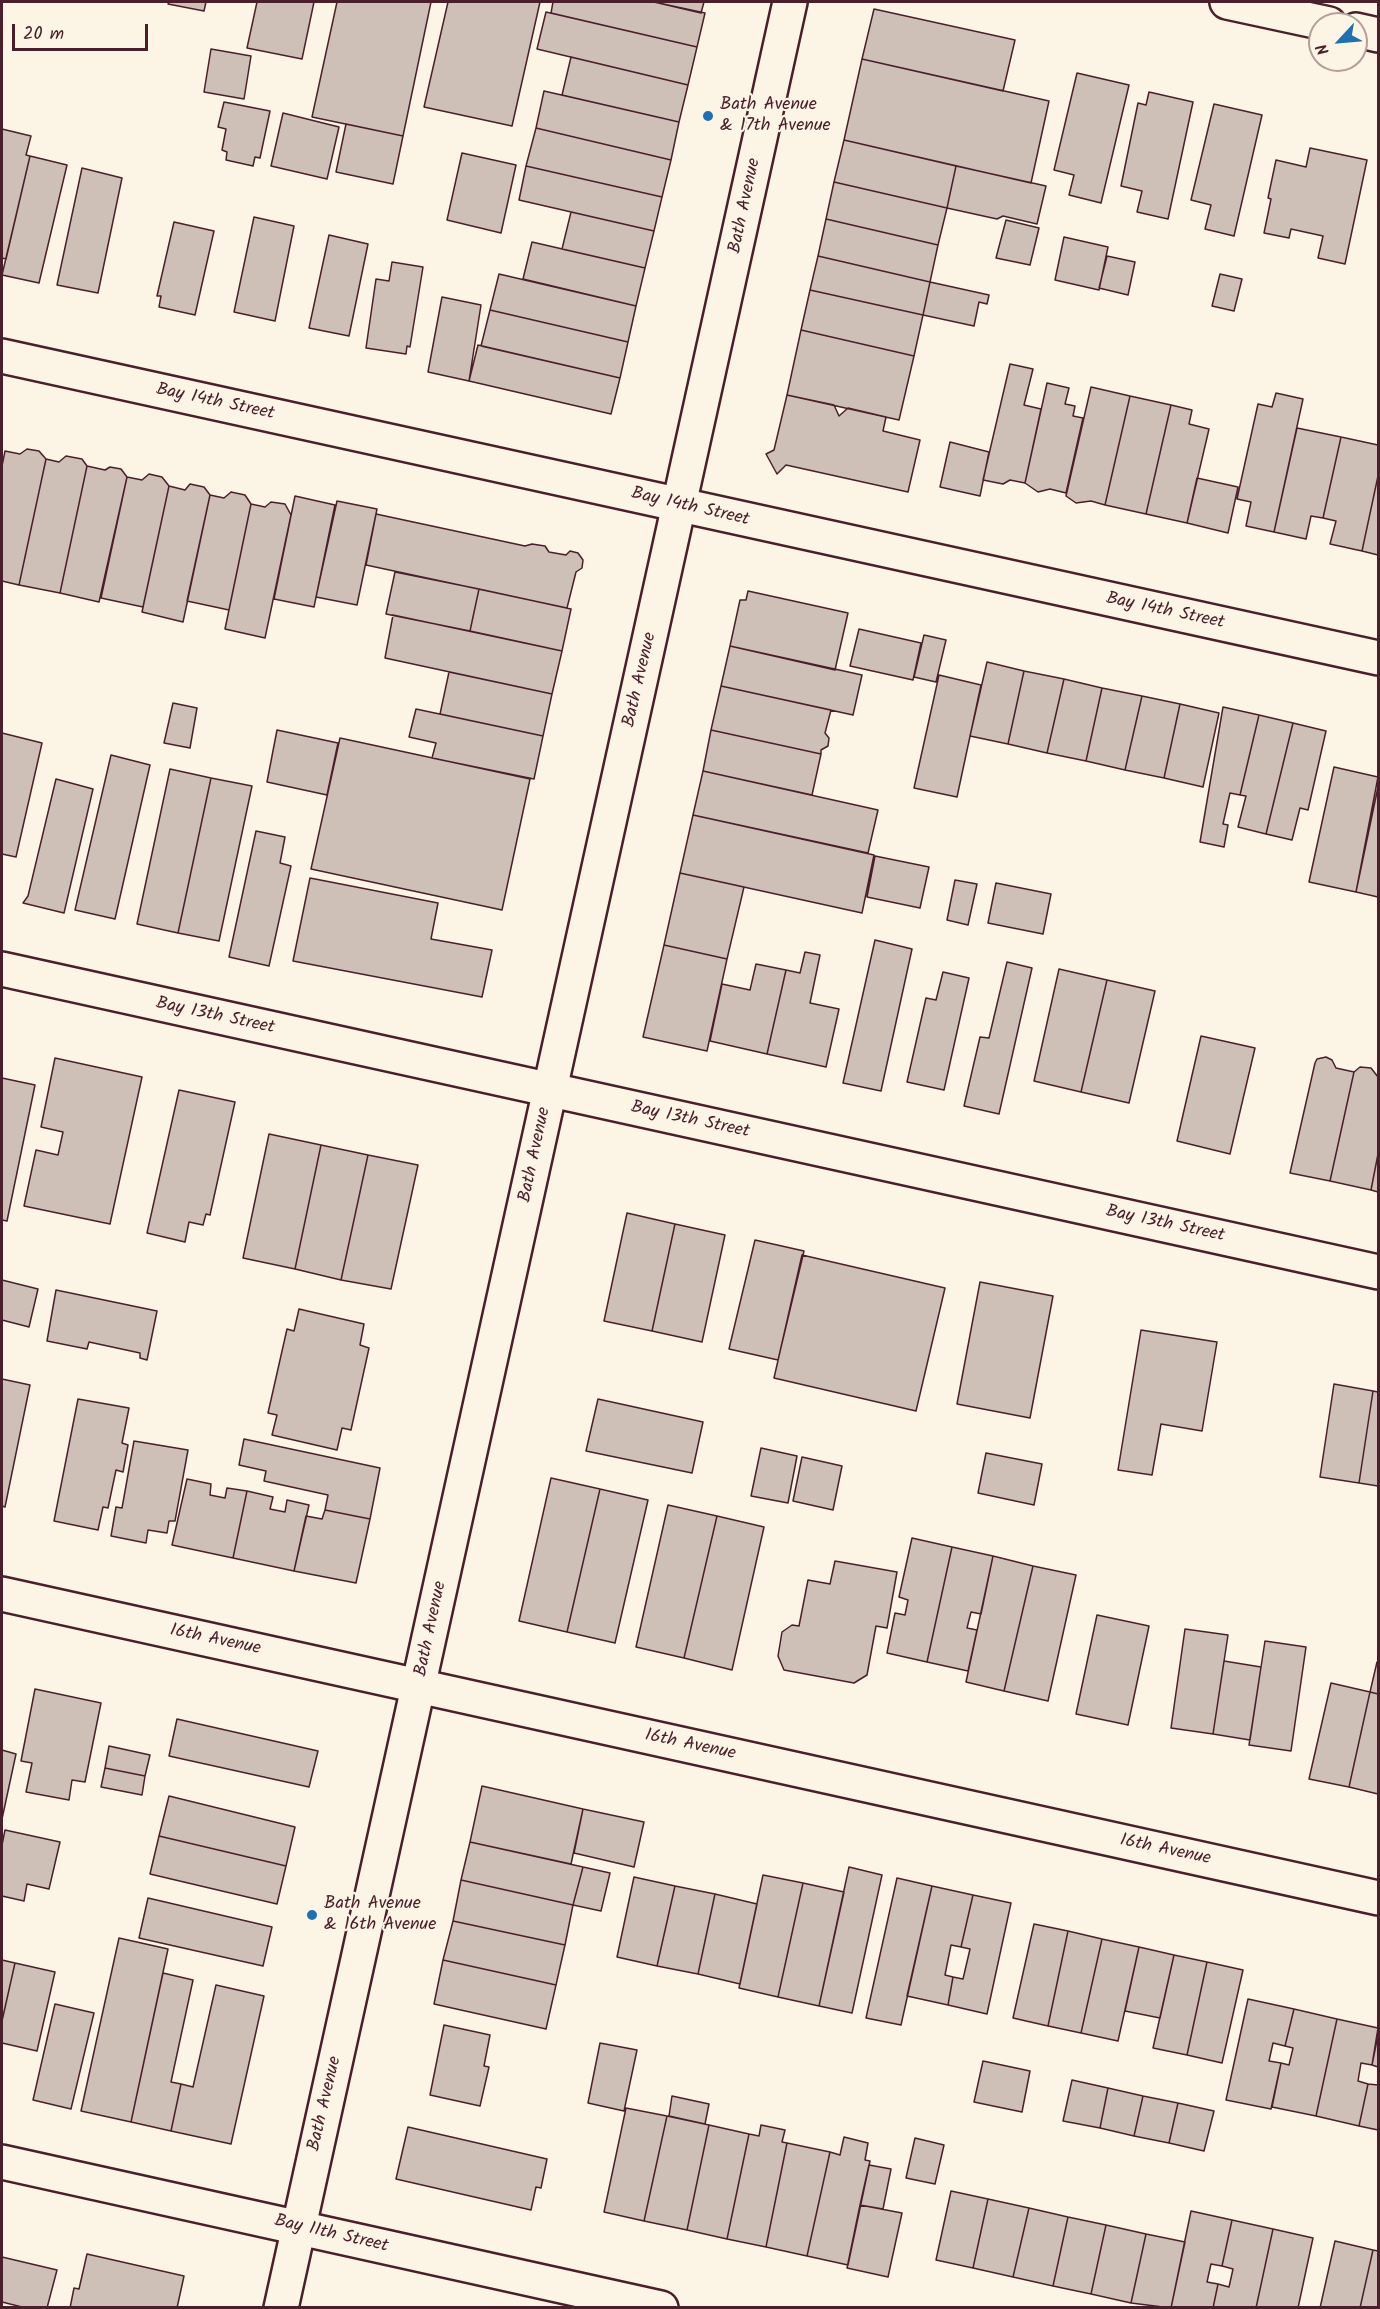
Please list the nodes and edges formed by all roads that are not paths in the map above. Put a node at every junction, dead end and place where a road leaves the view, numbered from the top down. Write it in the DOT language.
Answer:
graph roads {
  1 [pos="790,2"];
  2 [pos="1227,2"];
  3 [pos="1308,19"];
  4 [pos="2,356"];
  5 [pos="680,505"];
  6 [pos="1378,658"];
  7 [pos="2,969"];
  8 [pos="550,1090"];
  9 [pos="1378,1272"];
  10 [pos="2,1594"];
  11 [pos="419,1686"];
  12 [pos="1378,1898"];
  13 [pos="2,2162"];
  14 [pos="299,2227"];
  15 [pos="280,2307"];
  16 [pos="661,2307"];
  1 -- 5 [label="street, Bath Avenue"];
  2 -- 3 [label="street"];
  4 -- 5 [label="street, Bay 14th Street"];
  5 -- 6 [label="street, Bay 14th Street"];
  5 -- 8 [label="street, Bath Avenue"];
  7 -- 8 [label="street, Bay 13th Street"];
  8 -- 9 [label="street, Bay 13th Street"];
  8 -- 11 [label="street, Bath Avenue"];
  10 -- 11 [label="street, 16th Avenue"];
  11 -- 12 [label="street, 16th Avenue"];
  11 -- 14 [label="street, Bath Avenue"];
  13 -- 14 [label="street, Bay 11th Street"];
  14 -- 15 [label="street, Bath Avenue"];
  14 -- 16 [label="street, Bay 11th Street"];
}
